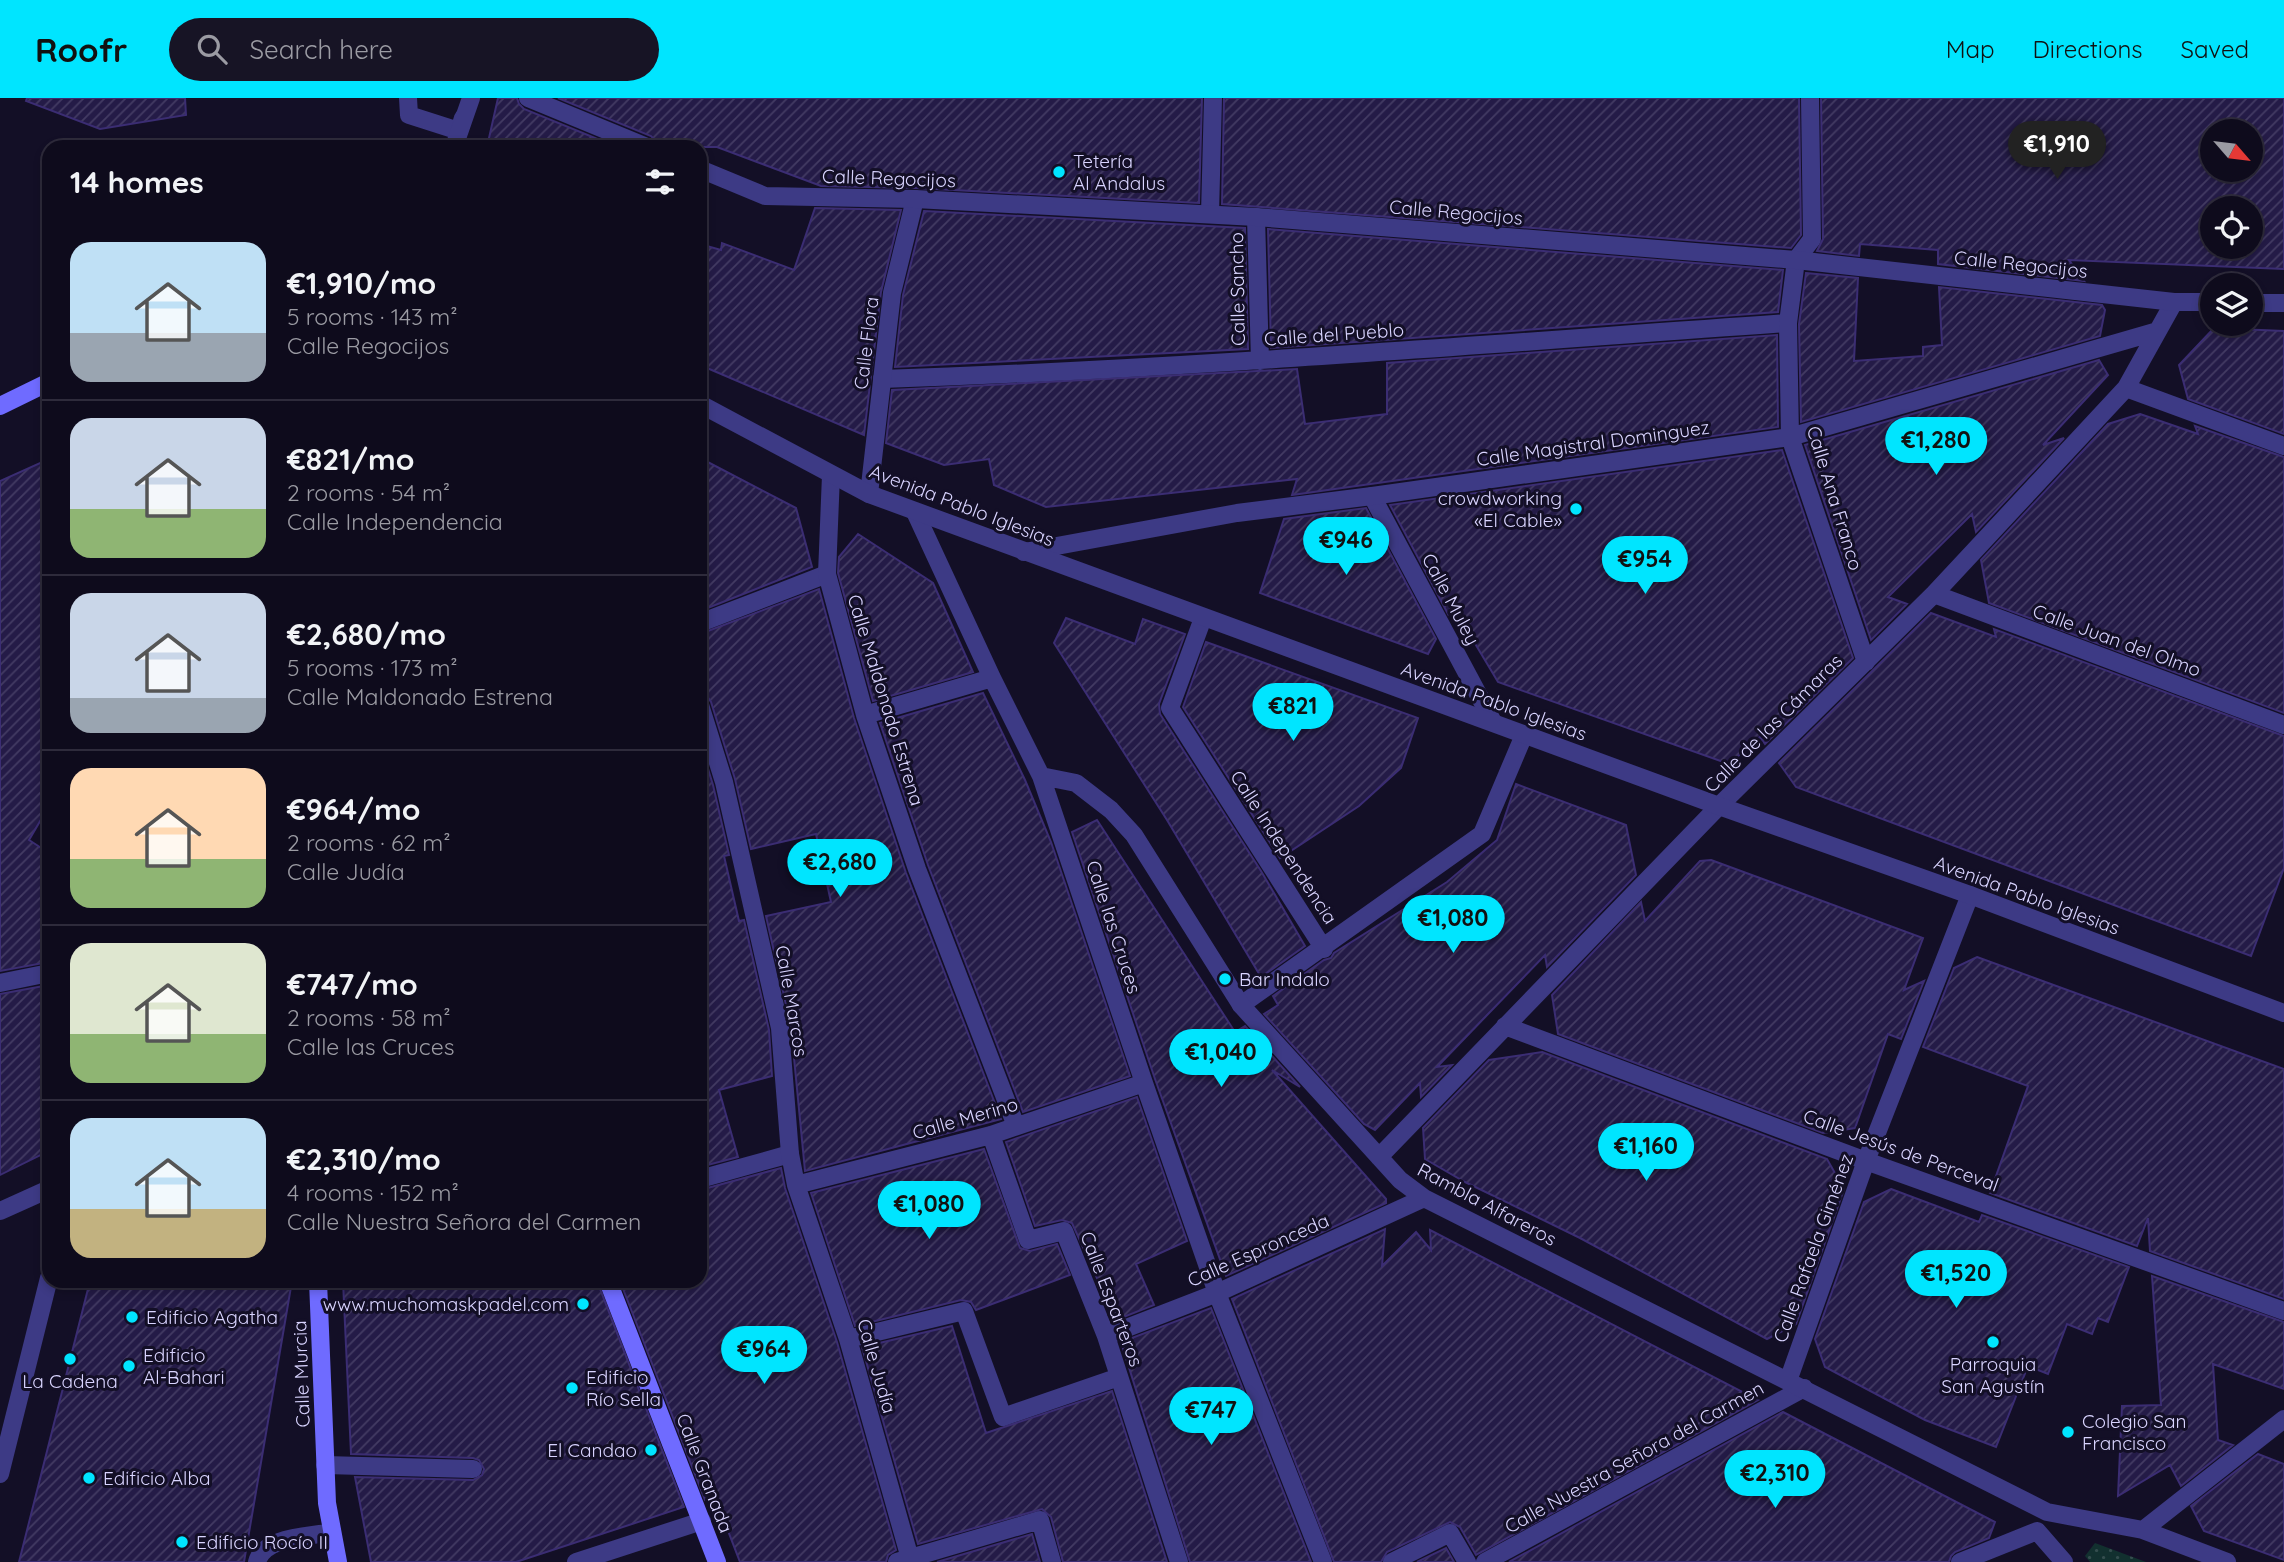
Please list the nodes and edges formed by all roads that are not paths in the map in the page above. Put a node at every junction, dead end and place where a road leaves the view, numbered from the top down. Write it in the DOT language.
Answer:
graph roads {
  1 [pos="408,98"];
  2 [pos="470,98"];
  3 [pos="528,98"];
  4 [pos="1213,98"];
  5 [pos="1810,98"];
  6 [pos="457,139"];
  7 [pos="631,140"];
  8 [pos="707,172"];
  9 [pos="915,199"];
  10 [pos="1210,214"];
  11 [pos="1256,217"];
  12 [pos="1796,260"];
  13 [pos="2174,302"];
  14 [pos="2200,302"];
  15 [pos="2263,303"];
  16 [pos="2284,303"];
  17 [pos="1788,323"];
  18 [pos="2158,331"];
  19 [pos="1260,361"];
  20 [pos="882,379"];
  21 [pos="42,385"];
  22 [pos="2126,388"];
  23 [pos="0,406"];
  24 [pos="707,408"];
  25 [pos="1790,438"];
  26 [pos="2284,446"];
  27 [pos="831,475"];
  28 [pos="869,494"];
  29 [pos="1372,496"];
  30 [pos="915,512"];
  31 [pos="1024,552"];
  32 [pos="827,574"];
  33 [pos="1934,594"];
  34 [pos="1203,618"];
  35 [pos="707,620"];
  36 [pos="1866,662"];
  37 [pos="992,678"];
  38 [pos="865,715"];
  39 [pos="1493,722"];
  40 [pos="2284,725"];
  41 [pos="707,727"];
  42 [pos="1524,735"];
  43 [pos="1041,776"];
  44 [pos="1719,806"];
  45 [pos="1970,895"];
  46 [pos="1324,949"];
  47 [pos="42,974"];
  48 [pos="0,983"];
  49 [pos="1241,1005"];
  50 [pos="2284,1013"];
  51 [pos="1505,1026"];
  52 [pos="1144,1083"];
  53 [pos="1016,1126"];
  54 [pos="991,1135"];
  55 [pos="790,1154"];
  56 [pos="1379,1157"];
  57 [pos="1866,1161"];
  58 [pos="707,1177"];
  59 [pos="796,1185"];
  60 [pos="42,1192"];
  61 [pos="1424,1198"];
  62 [pos="0,1211"];
  63 [pos="46,1288"];
  64 [pos="318,1288"];
  65 [pos="611,1288"];
  66 [pos="1217,1293"];
  67 [pos="2284,1311"];
  68 [pos="1106,1336"];
  69 [pos="848,1339"];
  70 [pos="1119,1377"];
  71 [pos="1796,1385"];
  72 [pos="2284,1419"];
  73 [pos="326,1465"];
  74 [pos="473,1469"];
  75 [pos="0,1474"];
  76 [pos="2047,1512"];
  77 [pos="702,1521"];
  78 [pos="2143,1530"];
  79 [pos="2037,1531"];
  80 [pos="332,1532"];
  81 [pos="583,1561"];
  82 [pos="906,1561"];
  83 [pos="257,1562"];
  84 [pos="338,1562"];
  85 [pos="717,1562"];
  86 [pos="1052,1562"];
  87 [pos="1179,1562"];
  88 [pos="1323,1562"];
  89 [pos="1392,1562"];
  90 [pos="1467,1562"];
  91 [pos="1485,1562"];
  92 [pos="1960,1562"];
  93 [pos="2064,1562"];
  94 [pos="2227,1562"];
  1 -- 6 [label="street"];
  2 -- 6 [label="street"];
  3 -- 7 [label="street"];
  4 -- 10 [label="street"];
  5 -- 12 [label="street"];
  8 -- 9 [label="street, Calle Regocijos"];
  9 -- 10 [label="street, Calle Regocijos"];
  9 -- 20 [label="street, Calle Flora"];
  10 -- 11 [label="street, Calle Regocijos"];
  11 -- 12 [label="street, Calle Regocijos"];
  11 -- 19 [label="street, Calle Sancho"];
  12 -- 13 [label="street, Calle Regocijos"];
  12 -- 17 [label="street, Calle Ana Franco"];
  13 -- 14 [label="street, Calle Regocijos"];
  13 -- 18 [label="street, Calle de las Cámaras"];
  15 -- 16 [label="street"];
  17 -- 19 [label="street, Calle del Pueblo"];
  17 -- 25 [label="street, Calle Ana Franco"];
  18 -- 22 [label="street, Calle de las Cámaras"];
  18 -- 25 [label="street, Calle Magistral Dominguez"];
  19 -- 20 [label="street, Calle del Pueblo"];
  20 -- 28 [label="street, Calle Flora"];
  21 -- 23 [label="main road"];
  22 -- 26 [label="street"];
  22 -- 33 [label="street, Calle de las Cámaras"];
  24 -- 27 [label="street, Avenida Pablo Iglesias"];
  25 -- 29 [label="street, Calle Magistral Dominguez"];
  25 -- 36 [label="street, Calle Ana Franco"];
  27 -- 28 [label="street, Avenida Pablo Iglesias"];
  27 -- 32 [label="street, Calle Maldonado Estrena"];
  28 -- 30 [label="street, Avenida Pablo Iglesias"];
  29 -- 31 [label="street, Calle Magistral Dominguez"];
  29 -- 39 [label="street, Calle Muley"];
  30 -- 31 [label="street, Avenida Pablo Iglesias"];
  30 -- 37 [label="street, Calle las Cruces"];
  31 -- 34 [label="street, Avenida Pablo Iglesias"];
  32 -- 35 [label="street"];
  32 -- 38 [label="street, Calle Maldonado Estrena"];
  33 -- 36 [label="street, Calle de las Cámaras"];
  33 -- 40 [label="street, Calle Juan del Olmo"];
  34 -- 39 [label="street, Avenida Pablo Iglesias"];
  34 -- 46 [label="street, Calle Independencia"];
  36 -- 44 [label="street, Calle de las Cámaras"];
  37 -- 38 [label="street"];
  37 -- 43 [label="street, Calle las Cruces"];
  38 -- 53 [label="street, Calle Maldonado Estrena"];
  39 -- 42 [label="street, Avenida Pablo Iglesias"];
  41 -- 55 [label="street, Calle Marcos"];
  42 -- 44 [label="street, Avenida Pablo Iglesias"];
  42 -- 46 [label="street"];
  43 -- 49 [label="street, Rambla Alfareros"];
  43 -- 52 [label="street, Calle las Cruces"];
  44 -- 45 [label="street, Avenida Pablo Iglesias"];
  44 -- 51 [label="street, Calle de las Cámaras"];
  45 -- 50 [label="street, Avenida Pablo Iglesias"];
  45 -- 57 [label="street, Calle Rafaela Giménez"];
  46 -- 49 [label="street"];
  47 -- 48 [label="street"];
  49 -- 56 [label="street, Rambla Alfareros"];
  51 -- 56 [label="street, Calle de las Cámaras"];
  51 -- 57 [label="street, Calle Jesús de Perceval"];
  52 -- 53 [label="street, Calle Merino"];
  52 -- 66 [label="street, Calle las Cruces"];
  53 -- 54 [label="street, Calle Merino"];
  54 -- 59 [label="street, Calle Merino"];
  54 -- 68 [label="street, Calle Esparteros"];
  55 -- 58 [label="street"];
  55 -- 59 [label="street, Calle Marcos"];
  56 -- 61 [label="street, Rambla Alfareros"];
  57 -- 67 [label="street, Calle Jesús de Perceval"];
  57 -- 71 [label="street, Calle Rafaela Giménez"];
  59 -- 69 [label="street, Calle Judía"];
  60 -- 62 [label="street"];
  61 -- 66 [label="street, Calle Espronceda"];
  61 -- 71 [label="street, Rambla Alfareros"];
  63 -- 75 [label="street"];
  64 -- 73 [label="main road, Calle Murcia"];
  65 -- 77 [label="main road, Calle Granada"];
  66 -- 68 [label="street, Calle Espronceda"];
  66 -- 88 [label="street, Calle las Cruces"];
  68 -- 70 [label="street, Calle Esparteros"];
  69 -- 70 [label="street"];
  69 -- 82 [label="street, Calle Judía"];
  70 -- 87 [label="street, Calle Esparteros"];
  71 -- 76 [label="street, Rambla Alfareros"];
  71 -- 91 [label="street, Calle Nuestra Señora del Carmen"];
  72 -- 78 [label="street"];
  73 -- 74 [label="street"];
  73 -- 80 [label="main road, Calle Murcia"];
  76 -- 78 [label="street, Rambla Alfareros"];
  76 -- 79 [label="street"];
  77 -- 81 [label="street"];
  77 -- 85 [label="main road, Calle Granada"];
  78 -- 94 [label="street, Rambla Alfareros"];
  79 -- 92 [label="street"];
  79 -- 93 [label="street"];
  80 -- 83 [label="street"];
  80 -- 84 [label="main road, Calle Murcia"];
  82 -- 86 [label="street"];
  89 -- 90 [label="street"];
}
